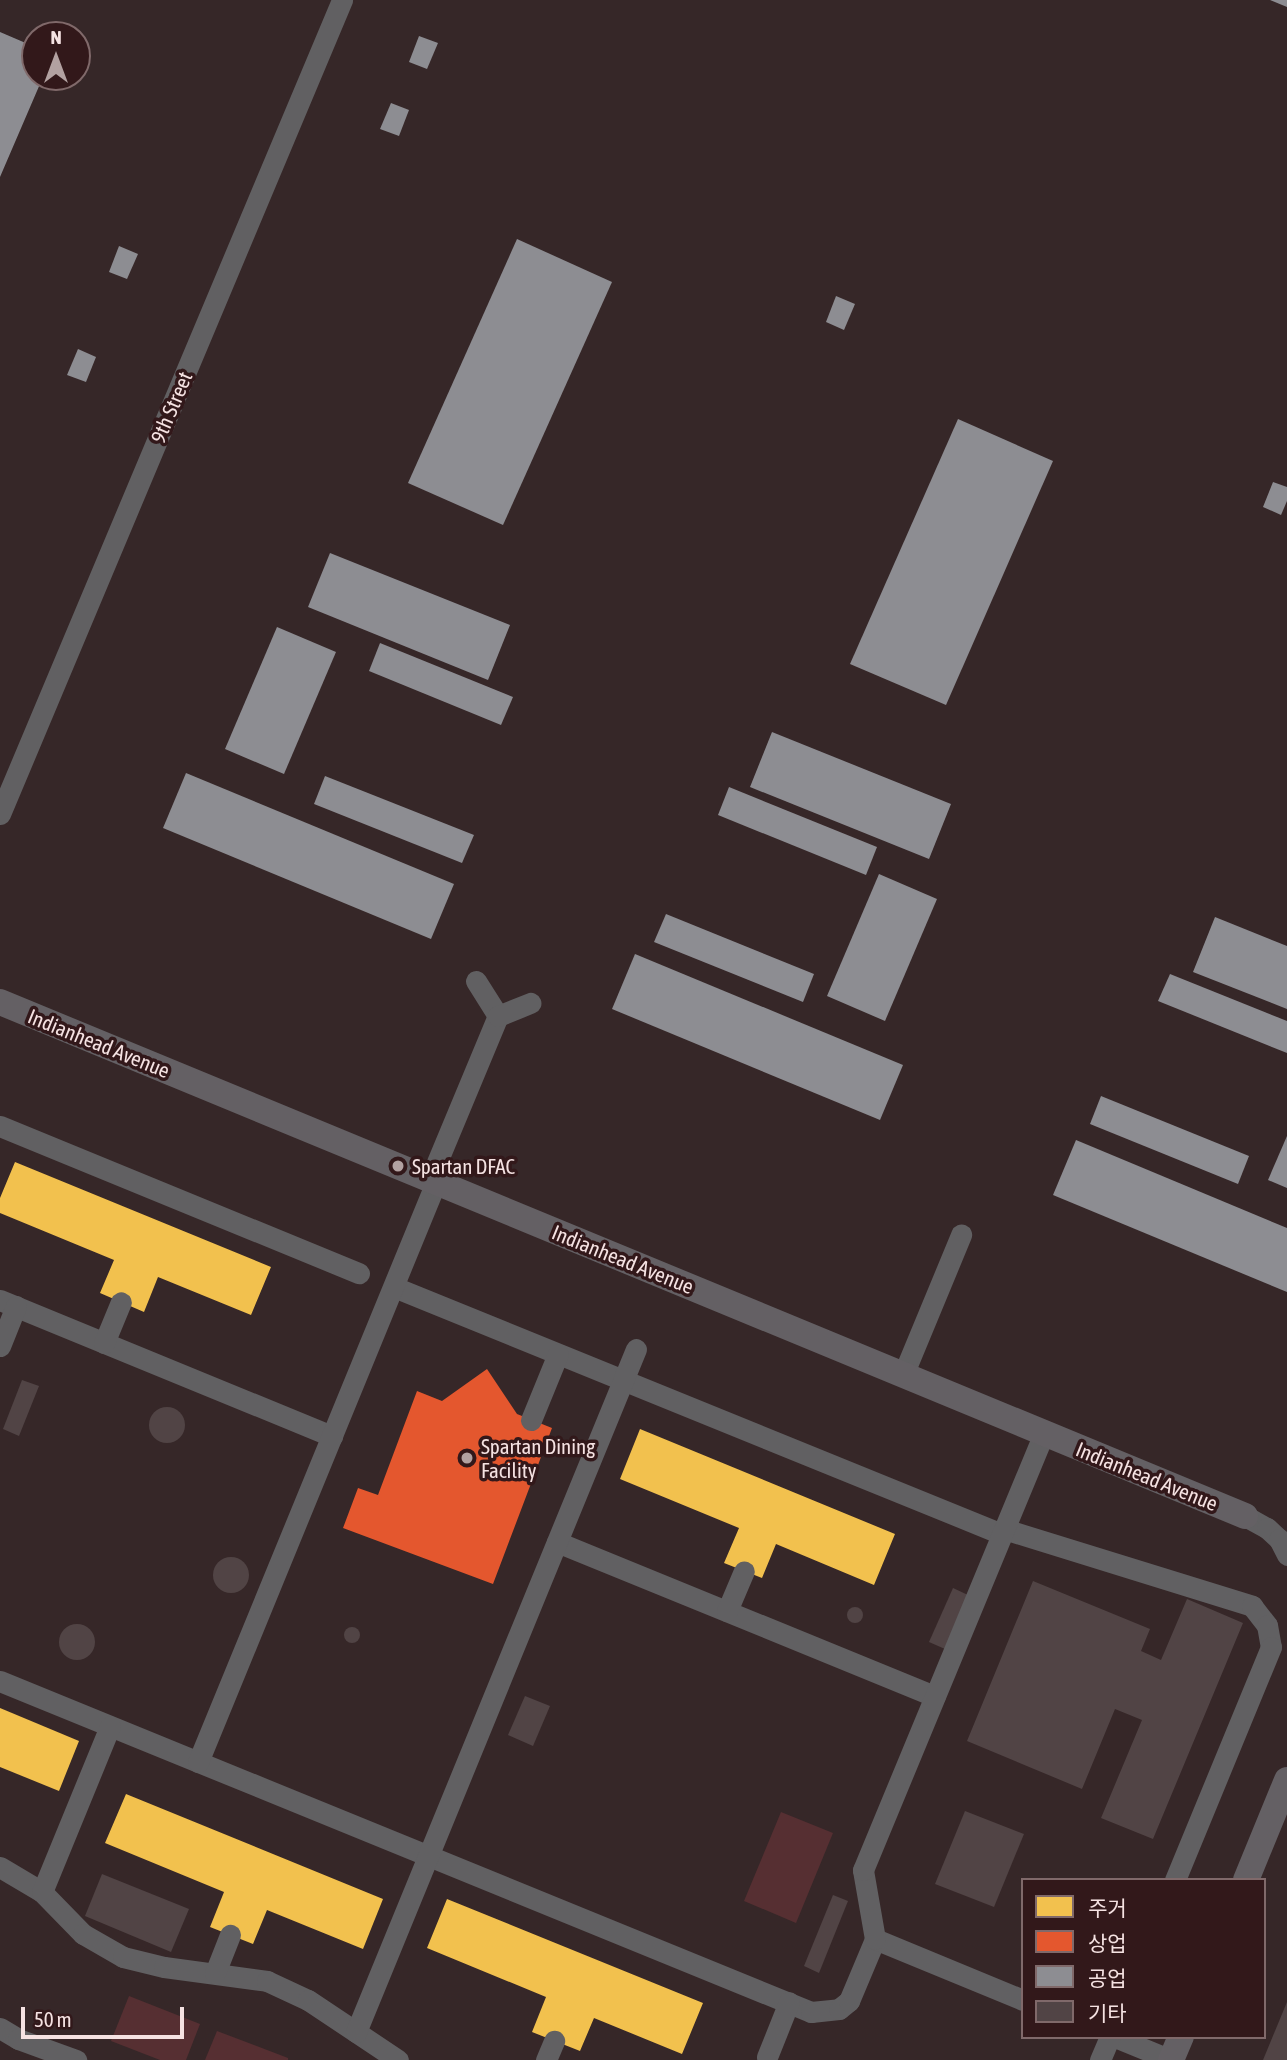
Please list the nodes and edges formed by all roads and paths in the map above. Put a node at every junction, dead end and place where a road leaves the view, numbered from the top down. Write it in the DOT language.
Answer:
graph roads {
  1 [pos="342,0"];
  2 [pos="0,814"];
  3 [pos="476,981"];
  4 [pos="0,1002"];
  5 [pos="531,1003"];
  6 [pos="498,1016"];
  7 [pos="0,1126"];
  8 [pos="433,1181"];
  9 [pos="961,1235"];
  10 [pos="359,1273"];
  11 [pos="394,1287"];
  12 [pos="121,1302"];
  13 [pos="8,1303"];
  14 [pos="104,1342"];
  15 [pos="0,1346"];
  16 [pos="636,1349"];
  17 [pos="558,1354"];
  18 [pos="903,1375"];
  19 [pos="624,1380"];
  20 [pos="531,1420"];
  21 [pos="1044,1433"];
  22 [pos="332,1436"];
  23 [pos="1245,1516"];
  24 [pos="1287,1521"];
  25 [pos="1003,1532"];
  26 [pos="557,1542"];
  27 [pos="1287,1555"];
  28 [pos="744,1571"];
  29 [pos="727,1611"];
  30 [pos="0,1681"];
  31 [pos="935,1696"];
  32 [pos="110,1726"];
  33 [pos="198,1762"];
  34 [pos="1287,1780"];
  35 [pos="429,1856"];
  36 [pos="0,1867"];
  37 [pos="1176,1878"];
  38 [pos="1247,1878"];
  39 [pos="42,1892"];
  40 [pos="230,1935"];
  41 [pos="875,1939"];
  42 [pos="215,1973"];
  43 [pos="1021,1999"];
  44 [pos="789,2002"];
  45 [pos="0,2028"];
  46 [pos="356,2032"];
  47 [pos="1109,2039"];
  48 [pos="1120,2039"];
  49 [pos="1180,2039"];
  50 [pos="767,2057"];
  51 [pos="76,2060"];
  52 [pos="398,2060"];
  53 [pos="1100,2060"];
  54 [pos="1171,2060"];
  1 -- 2 [label="street, 9th Street"];
  3 -- 6 [label="street"];
  4 -- 8 [label="main road, Indianhead Avenue"];
  5 -- 6 [label="street"];
  6 -- 8 [label="street"];
  7 -- 10 [label="street"];
  8 -- 11 [label="street"];
  8 -- 18 [label="main road, Indianhead Avenue"];
  9 -- 18 [label="street"];
  11 -- 17 [label="street"];
  11 -- 22 [label="street"];
  12 -- 14 [label="street"];
  13 -- 14 [label="street"];
  13 -- 15 [label="street"];
  14 -- 22 [label="street"];
  16 -- 19 [label="street"];
  17 -- 19 [label="street"];
  17 -- 20 [label="street"];
  18 -- 21 [label="main road, Indianhead Avenue"];
  19 -- 25 [label="street"];
  19 -- 26 [label="street"];
  21 -- 23 [label="main road, Indianhead Avenue"];
  21 -- 25 [label="street"];
  22 -- 33 [label="street"];
  23 -- 24 [label="street"];
  23 -- 27 [label="street"];
  25 -- 31 [label="street"];
  25 -- 37 [label="street"];
  26 -- 29 [label="street"];
  26 -- 35 [label="street"];
  28 -- 29 [label="street"];
  29 -- 31 [label="street"];
  30 -- 32 [label="street"];
  31 -- 41 [label="street"];
  32 -- 33 [label="street"];
  32 -- 39 [label="street"];
  33 -- 35 [label="street"];
  34 -- 38 [label="main road"];
  35 -- 44 [label="street"];
  35 -- 46 [label="street"];
  36 -- 39 [label="street"];
  39 -- 42 [label="street"];
  40 -- 42 [label="street"];
  41 -- 43 [label="street"];
  41 -- 44 [label="street"];
  42 -- 46 [label="street"];
  44 -- 50 [label="street"];
  45 -- 51 [label="street"];
  46 -- 52 [label="street"];
  47 -- 53 [label="street"];
  48 -- 54 [label="street"];
  49 -- 54 [label="main road"];
}
